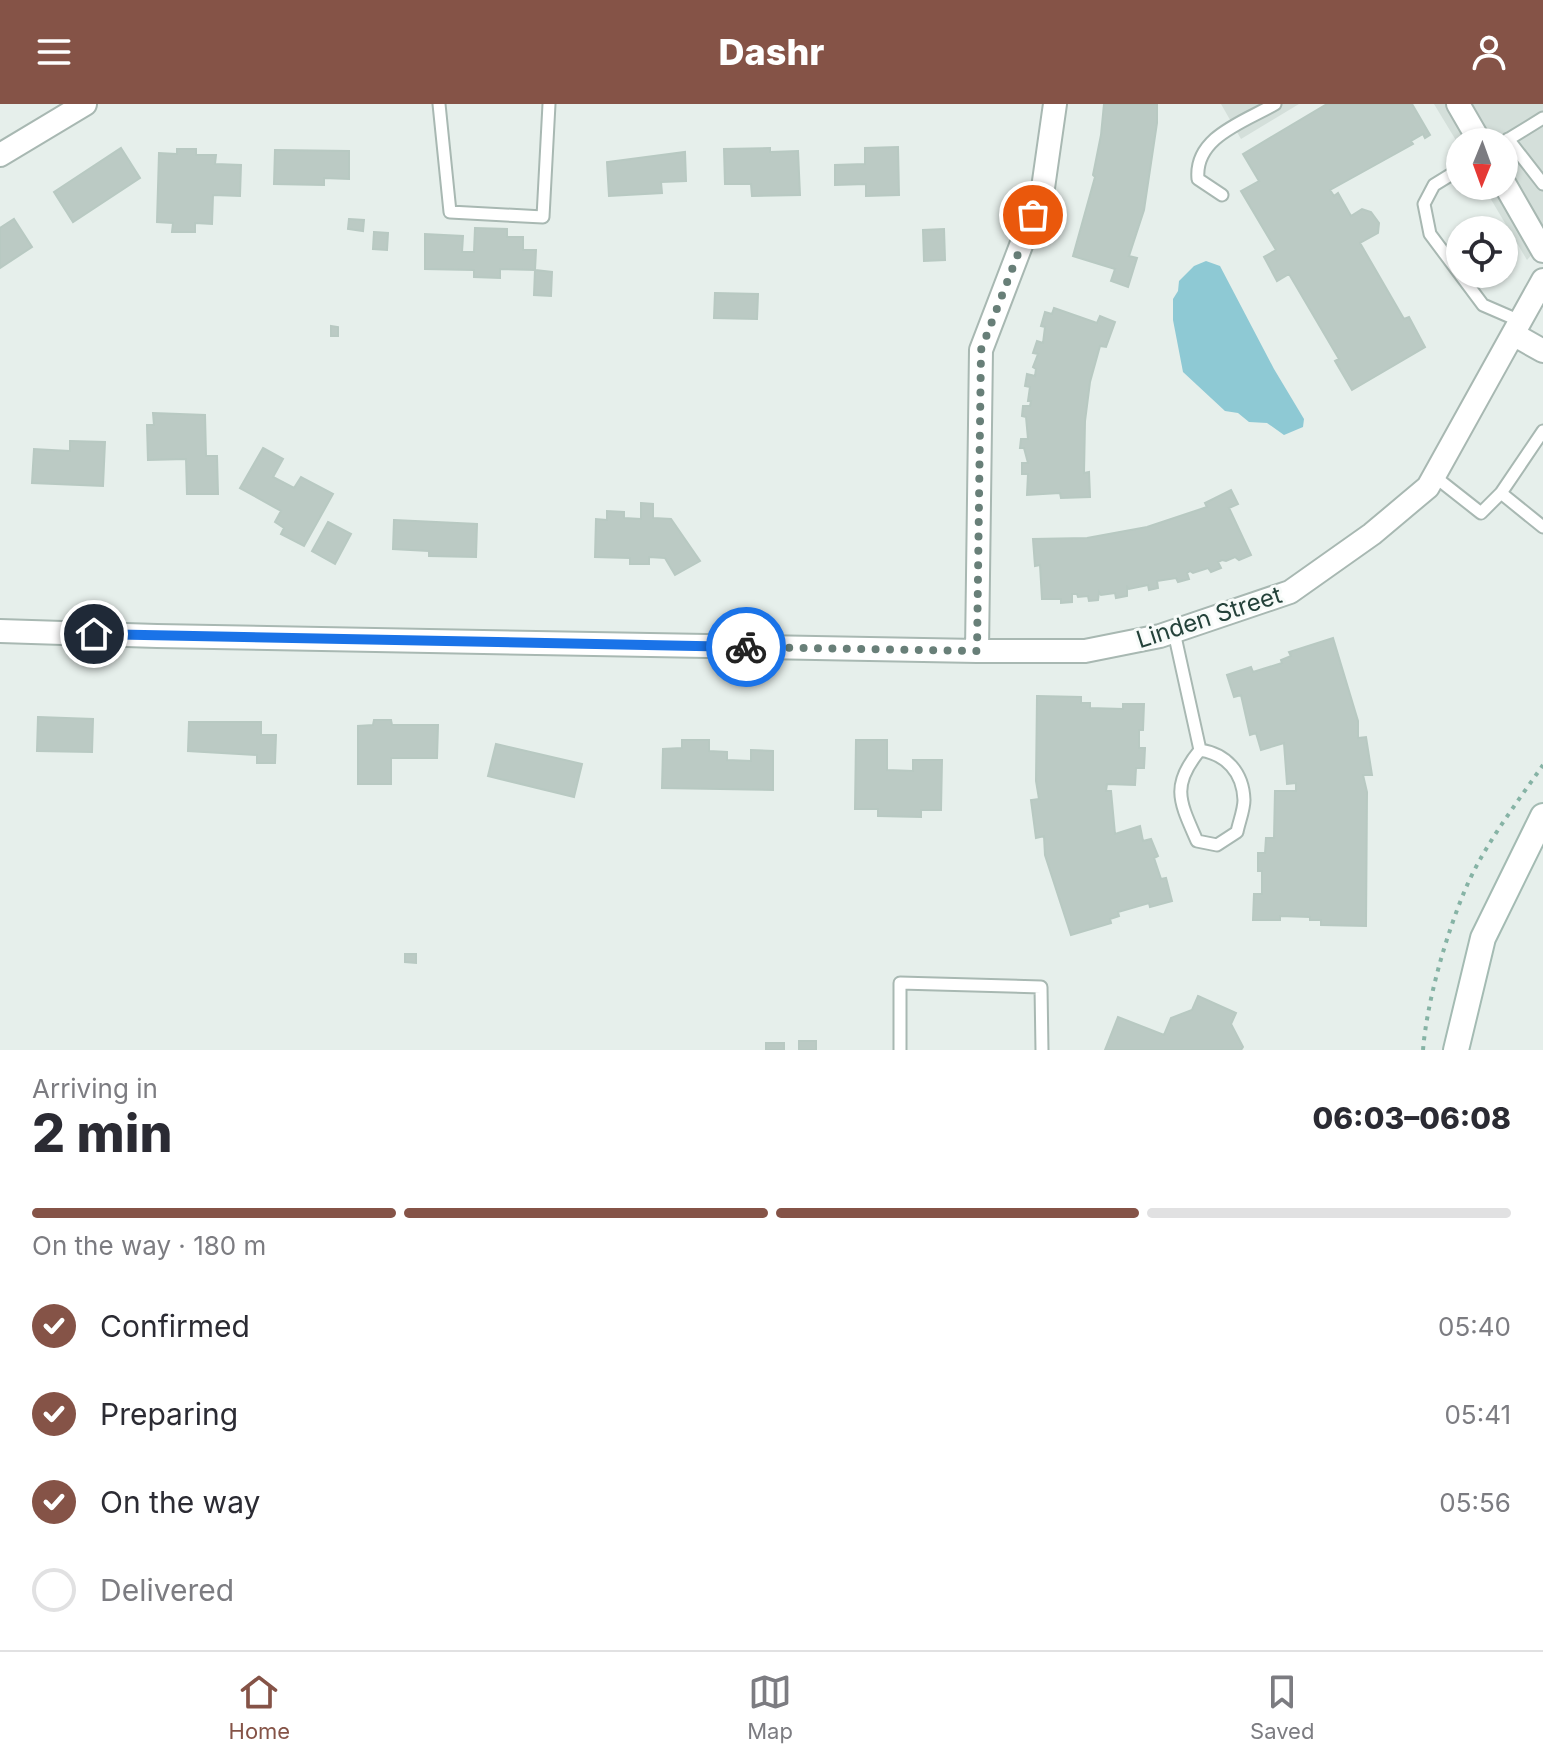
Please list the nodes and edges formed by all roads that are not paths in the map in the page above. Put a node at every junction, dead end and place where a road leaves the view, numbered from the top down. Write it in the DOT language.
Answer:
graph roads {
  1 [pos="85,104"];
  2 [pos="439,104"];
  3 [pos="549,104"];
  4 [pos="1055,104"];
  5 [pos="1275,104"];
  6 [pos="1458,104"];
  7 [pos="1543,118"];
  8 [pos="1472,128"];
  9 [pos="1518,134"];
  10 [pos="0,155"];
  11 [pos="1518,155"];
  12 [pos="1446,178"];
  13 [pos="1543,184"];
  14 [pos="1222,195"];
  15 [pos="1514,200"];
  16 [pos="1543,251"];
  17 [pos="1543,280"];
  18 [pos="1517,328"];
  19 [pos="1543,351"];
  20 [pos="1543,431"];
  21 [pos="1434,476"];
  22 [pos="1501,493"];
  23 [pos="1543,527"];
  24 [pos="0,631"];
  25 [pos="1174,632"];
  26 [pos="977,651"];
  27 [pos="1200,750"];
  28 [pos="1543,816"];
  29 [pos="900,1050"];
  30 [pos="1042,1050"];
  31 [pos="1456,1050"];
  1 -- 10 [label="street"];
  2 -- 3 [label="lane"];
  4 -- 26 [label="street"];
  5 -- 14 [label="lane"];
  6 -- 8 [label="street"];
  7 -- 9 [label="lane"];
  11 -- 13 [label="lane"];
  12 -- 18 [label="lane"];
  15 -- 16 [label="street"];
  17 -- 18 [label="street, Linden Street"];
  18 -- 19 [label="street"];
  18 -- 21 [label="street, Linden Street"];
  20 -- 22 [label="lane"];
  21 -- 22 [label="lane"];
  21 -- 25 [label="street, Linden Street"];
  22 -- 23 [label="lane"];
  24 -- 26 [label="street, Linden Street"];
  25 -- 26 [label="street, Linden Street"];
  25 -- 27 [label="lane"];
  27 -- 27 [label="lane"];
  28 -- 31 [label="main road"];
  29 -- 30 [label="lane"];
}
